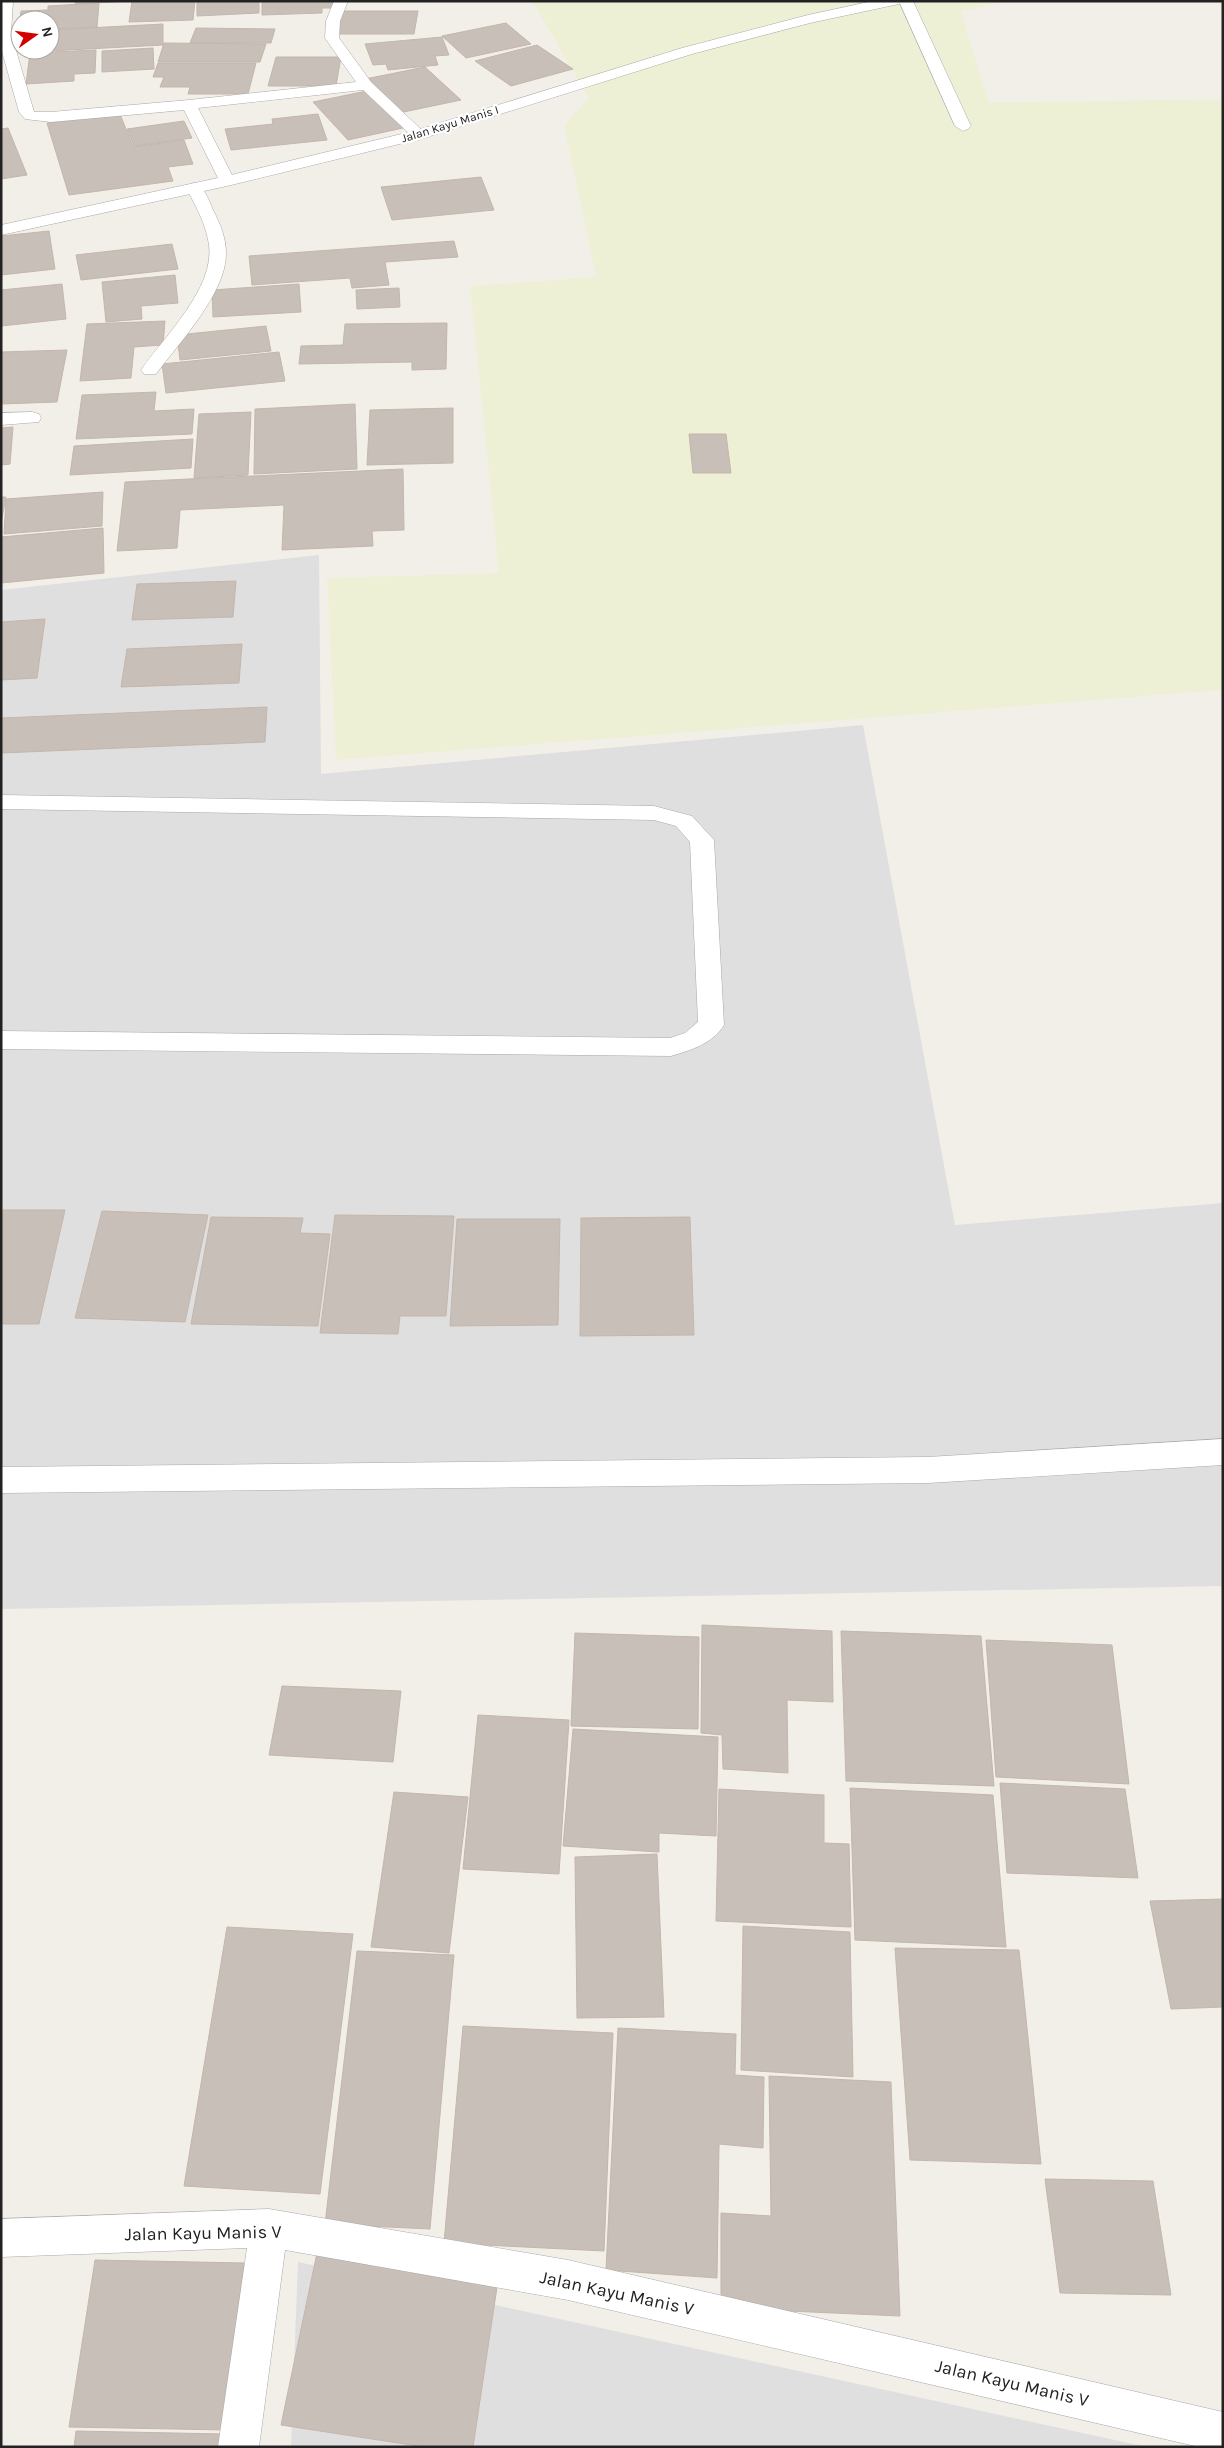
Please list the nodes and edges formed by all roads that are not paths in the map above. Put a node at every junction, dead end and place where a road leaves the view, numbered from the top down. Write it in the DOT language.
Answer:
graph roads {
  1 [pos="6,1"];
  2 [pos="341,1"];
  3 [pos="894,1"];
  4 [pos="906,1"];
  5 [pos="366,85"];
  6 [pos="189,105"];
  7 [pos="963,126"];
  8 [pos="419,135"];
  9 [pos="226,181"];
  10 [pos="194,188"];
  11 [pos="1,230"];
  12 [pos="150,370"];
  13 [pos="32,418"];
  14 [pos="1,419"];
  15 [pos="1,802"];
  16 [pos="1,1040"];
  17 [pos="1223,1452"];
  18 [pos="1,1480"];
  19 [pos="269,2228"];
  20 [pos="1,2238"];
  21 [pos="1223,2432"];
  22 [pos="238,2447"];
  1 -- 6 [label="street"];
  2 -- 5 [label="street"];
  3 -- 8 [label="street, Jalan Kayu Manis I"];
  4 -- 7 [label="street"];
  5 -- 6 [label="street"];
  5 -- 8 [label="street"];
  6 -- 9 [label="street"];
  8 -- 9 [label="street, Jalan Kayu Manis I"];
  9 -- 10 [label="street, Jalan Kayu Manis I"];
  10 -- 11 [label="street, Jalan Kayu Manis I"];
  10 -- 12 [label="street"];
  13 -- 14 [label="street"];
  15 -- 16 [label="street"];
  17 -- 18 [label="street"];
  19 -- 20 [label="street, Jalan Kayu Manis V"];
  19 -- 21 [label="street, Jalan Kayu Manis V"];
  19 -- 22 [label="street"];
}
